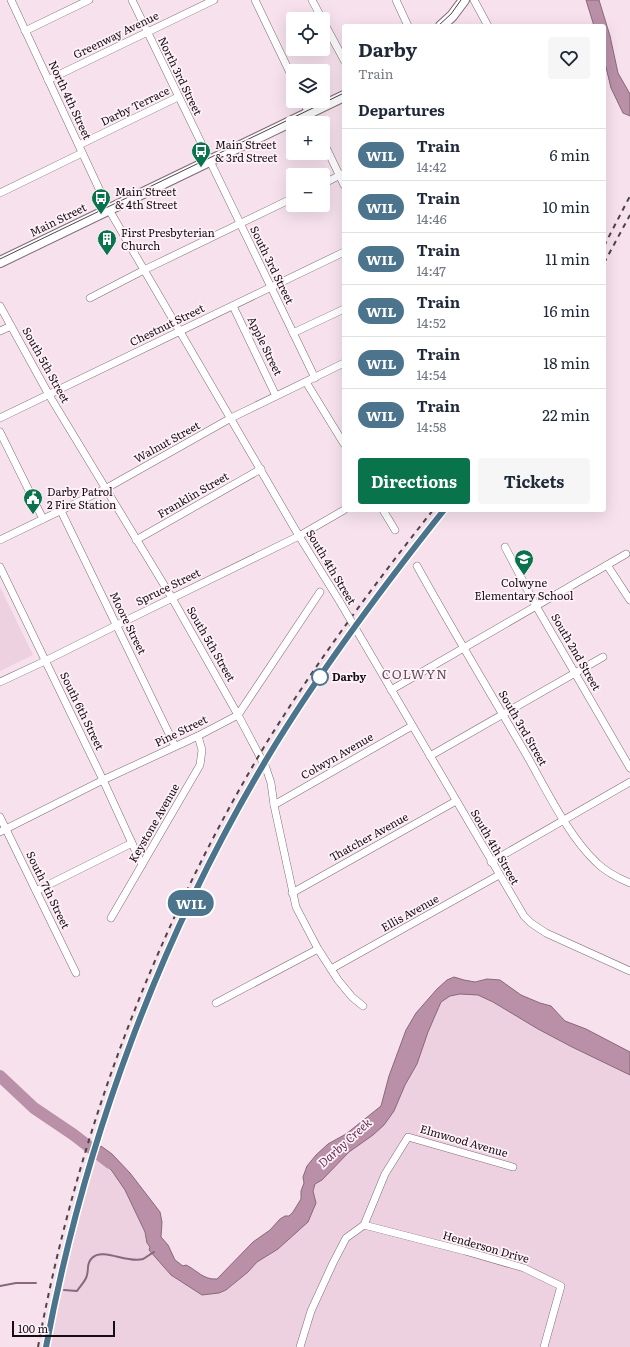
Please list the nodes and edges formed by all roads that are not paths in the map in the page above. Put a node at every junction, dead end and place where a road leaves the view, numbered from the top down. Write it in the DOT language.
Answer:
graph roads {
  1 [pos="11,0"];
  2 [pos="89,0"];
  3 [pos="132,0"];
  4 [pos="214,0"];
  5 [pos="255,0"];
  6 [pos="312,0"];
  7 [pos="396,0"];
  8 [pos="464,0"];
  9 [pos="474,0"];
  10 [pos="318,12"];
  11 [pos="407,24"];
  12 [pos="443,24"];
  13 [pos="487,24"];
  14 [pos="25,31"];
  15 [pos="147,32"];
  16 [pos="330,35"];
  17 [pos="342,56"];
  18 [pos="286,65"];
  19 [pos="48,80"];
  20 [pos="178,97"];
  21 [pos="342,97"];
  22 [pos="306,108"];
  23 [pos="309,113"];
  24 [pos="310,116"];
  25 [pos="79,145"];
  26 [pos="82,153"];
  27 [pos="330,153"];
  28 [pos="209,161"];
  29 [pos="342,174"];
  30 [pos="330,180"];
  31 [pos="0,193"];
  32 [pos="286,201"];
  33 [pos="108,208"];
  34 [pos="240,224"];
  35 [pos="342,253"];
  36 [pos="0,262"];
  37 [pos="144,270"];
  38 [pos="271,288"];
  39 [pos="90,298"];
  40 [pos="0,306"];
  41 [pos="233,306"];
  42 [pos="342,310"];
  43 [pos="10,326"];
  44 [pos="0,331"];
  45 [pos="180,331"];
  46 [pos="293,333"];
  47 [pos="342,365"];
  48 [pos="315,378"];
  49 [pos="306,382"];
  50 [pos="49,395"];
  51 [pos="276,396"];
  52 [pos="0,418"];
  53 [pos="231,418"];
  54 [pos="0,432"];
  55 [pos="342,441"];
  56 [pos="261,469"];
  57 [pos="105,489"];
  58 [pos="61,511"];
  59 [pos="342,511"];
  60 [pos="384,512"];
  61 [pos="43,519"];
  62 [pos="395,530"];
  63 [pos="299,536"];
  64 [pos="0,540"];
  65 [pos="136,540"];
  66 [pos="505,547"];
  67 [pos="626,554"];
  68 [pos="607,565"];
  69 [pos="417,566"];
  70 [pos="0,567"];
  71 [pos="320,592"];
  72 [pos="172,598"];
  73 [pos="630,600"];
  74 [pos="536,606"];
  75 [pos="117,625"];
  76 [pos="463,648"];
  77 [pos="603,657"];
  78 [pos="45,661"];
  79 [pos="575,672"];
  80 [pos="0,682"];
  81 [pos="391,690"];
  82 [pos="238,714"];
  83 [pos="502,714"];
  84 [pos="412,726"];
  85 [pos="198,736"];
  86 [pos="175,746"];
  87 [pos="430,756"];
  88 [pos="630,768"];
  89 [pos="103,780"];
  90 [pos="630,782"];
  91 [pos="456,801"];
  92 [pos="274,805"];
  93 [pos="0,817"];
  94 [pos="564,820"];
  95 [pos="3,831"];
  96 [pos="132,843"];
  97 [pos="491,862"];
  98 [pos="142,865"];
  99 [pos="499,875"];
  100 [pos="630,883"];
  101 [pos="36,891"];
  102 [pos="292,892"];
  103 [pos="111,918"];
  104 [pos="318,949"];
  105 [pos="331,969"];
  106 [pos="630,970"];
  107 [pos="76,973"];
  108 [pos="216,1003"];
  109 [pos="363,1006"];
  110 [pos="513,1167"];
  111 [pos="364,1225"];
  112 [pos="300,1347"];
  113 [pos="544,1347"];
  1 -- 14 [label="street, North 4th Street"];
  2 -- 14 [label="street"];
  3 -- 15 [label="street, North 3rd Street"];
  4 -- 15 [label="street, Greenway Avenue"];
  5 -- 18 [label="street"];
  6 -- 10 [label="street"];
  7 -- 11 [label="street"];
  8 -- 12 [label="main road"];
  9 -- 13 [label="street"];
  14 -- 19 [label="street, North 4th Street"];
  15 -- 19 [label="street, Greenway Avenue"];
  15 -- 20 [label="street, North 3rd Street"];
  16 -- 17 [label="street"];
  19 -- 25 [label="street, North 4th Street"];
  20 -- 25 [label="street, Darby Terrace"];
  20 -- 28 [label="street, North 3rd Street"];
  21 -- 23 [label="main road, Main Street"];
  22 -- 23 [label="street"];
  23 -- 24 [label="street"];
  23 -- 28 [label="main road, Main Street"];
  25 -- 26 [label="street, North 4th Street"];
  26 -- 31 [label="street"];
  26 -- 33 [label="street, North 4th Street"];
  27 -- 29 [label="street"];
  28 -- 33 [label="main road, Main Street"];
  28 -- 34 [label="street, South 3rd Street"];
  29 -- 30 [label="street"];
  32 -- 34 [label="street"];
  33 -- 36 [label="main road, Main Street"];
  33 -- 37 [label="street, South 4th Street"];
  34 -- 37 [label="street"];
  34 -- 38 [label="street, South 3rd Street"];
  35 -- 38 [label="street, Chestnut Street"];
  37 -- 39 [label="street"];
  37 -- 45 [label="street, South 4th Street"];
  38 -- 41 [label="street, Chestnut Street"];
  38 -- 46 [label="street, South 3rd Street"];
  40 -- 43 [label="street, South 5th Street"];
  41 -- 45 [label="street, Chestnut Street"];
  41 -- 51 [label="street, Apple Street"];
  42 -- 46 [label="street"];
  43 -- 44 [label="street"];
  43 -- 50 [label="street, South 5th Street"];
  45 -- 50 [label="street, Chestnut Street"];
  45 -- 53 [label="street, South 4th Street"];
  46 -- 48 [label="street, South 3rd Street"];
  47 -- 48 [label="street, Walnut Street"];
  48 -- 49 [label="street, Walnut Street"];
  49 -- 51 [label="street, Walnut Street"];
  49 -- 55 [label="street"];
  50 -- 52 [label="street, Chestnut Street"];
  50 -- 57 [label="street, South 5th Street"];
  51 -- 53 [label="street, Walnut Street"];
  53 -- 56 [label="street, South 4th Street"];
  53 -- 57 [label="street, Walnut Street"];
  54 -- 61 [label="street"];
  56 -- 63 [label="street, South 4th Street"];
  56 -- 65 [label="street, Franklin Street"];
  57 -- 58 [label="street, Walnut Street"];
  57 -- 65 [label="street, South 5th Street"];
  58 -- 61 [label="street, Walnut Street"];
  58 -- 75 [label="street, Moore Street"];
  59 -- 63 [label="street, Spruce Street"];
  60 -- 62 [label="street"];
  61 -- 64 [label="street, Walnut Street"];
  63 -- 72 [label="street, Spruce Street"];
  63 -- 81 [label="street, South 4th Street, bridge"];
  65 -- 72 [label="street, South 5th Street"];
  66 -- 74 [label="street, South 2nd Street"];
  67 -- 68 [label="street"];
  68 -- 73 [label="street"];
  68 -- 74 [label="street"];
  69 -- 76 [label="street, South 3rd Street"];
  70 -- 78 [label="street, South 6th Street"];
  71 -- 82 [label="street, Pine Street"];
  72 -- 75 [label="street, Spruce Street"];
  72 -- 82 [label="street, South 5th Street"];
  74 -- 76 [label="street"];
  74 -- 79 [label="street, South 2nd Street"];
  75 -- 78 [label="street, Spruce Street"];
  75 -- 86 [label="street, Moore Street"];
  76 -- 81 [label="street"];
  76 -- 83 [label="street, South 3rd Street"];
  77 -- 79 [label="street"];
  78 -- 80 [label="street, Spruce Street"];
  78 -- 89 [label="street, South 6th Street"];
  79 -- 83 [label="street"];
  79 -- 88 [label="street, South 2nd Street"];
  81 -- 84 [label="street, South 4th Street"];
  82 -- 85 [label="street, Pine Street"];
  82 -- 92 [label="street, South 5th Street"];
  83 -- 87 [label="street"];
  83 -- 94 [label="street, South 3rd Street"];
  84 -- 87 [label="street, South 4th Street"];
  84 -- 92 [label="street, Colwyn Avenue"];
  85 -- 86 [label="street, Pine Street"];
  85 -- 98 [label="street, Keystone Avenue"];
  86 -- 89 [label="street, Pine Street"];
  87 -- 91 [label="street, South 4th Street"];
  89 -- 95 [label="street, Pine Street"];
  89 -- 96 [label="street, South 6th Street"];
  90 -- 94 [label="street"];
  91 -- 97 [label="street, South 4th Street"];
  91 -- 102 [label="street, Thatcher Avenue"];
  92 -- 102 [label="street, South 5th Street"];
  93 -- 95 [label="street, South 7th Street"];
  94 -- 97 [label="street"];
  94 -- 100 [label="street, South 3rd Street"];
  95 -- 101 [label="street, South 7th Street"];
  96 -- 98 [label="street, South 6th Street"];
  96 -- 101 [label="street"];
  97 -- 99 [label="street, South 4th Street"];
  98 -- 103 [label="street, Keystone Avenue"];
  99 -- 105 [label="street, Ellis Avenue"];
  99 -- 106 [label="street, South 4th Street"];
  101 -- 107 [label="street, South 7th Street"];
  102 -- 104 [label="street, South 5th Street"];
  104 -- 105 [label="street, South 5th Street"];
  104 -- 108 [label="street"];
  105 -- 109 [label="street, South 5th Street"];
  110 -- 111 [label="street, Elmwood Avenue"];
  111 -- 112 [label="street"];
  111 -- 113 [label="street, Henderson Drive"];
}
